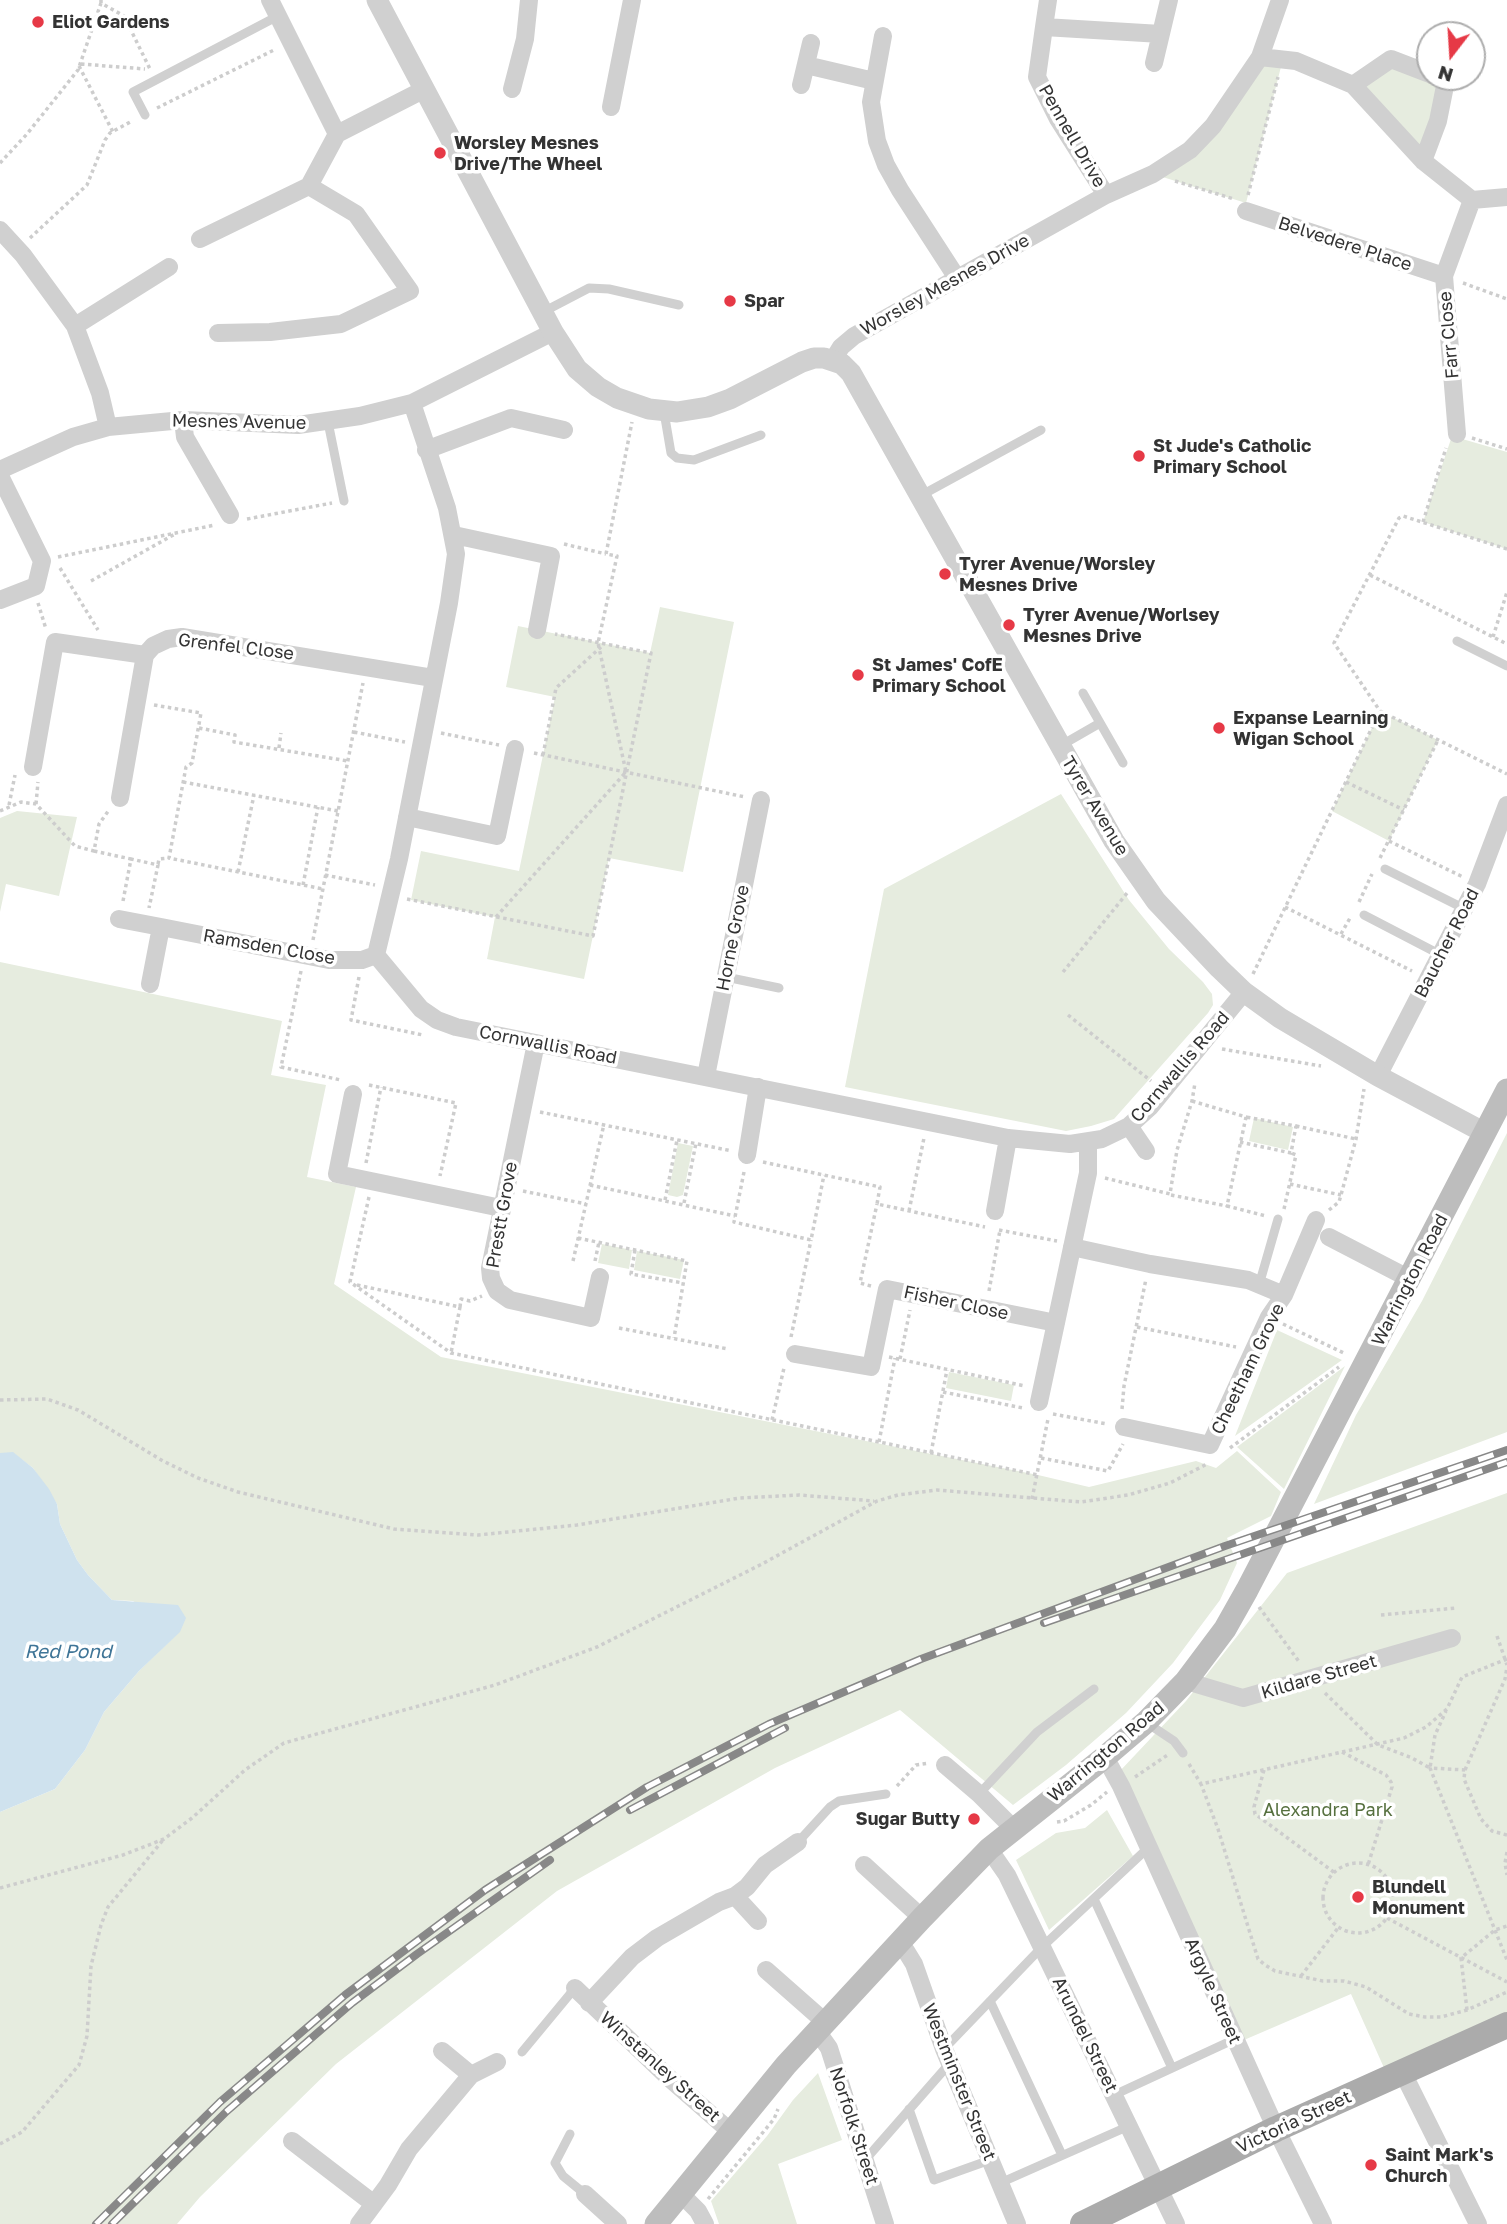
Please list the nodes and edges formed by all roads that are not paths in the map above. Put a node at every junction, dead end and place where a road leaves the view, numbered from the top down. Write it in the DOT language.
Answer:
graph roads {
  1 [pos="377,0"];
  2 [pos="529,0"];
  3 [pos="632,0"];
  4 [pos="1048,0"];
  5 [pos="1170,0"];
  6 [pos="1280,0"];
  7 [pos="274,8"];
  8 [pos="1044,27"];
  9 [pos="1161,34"];
  10 [pos="883,36"];
  11 [pos="811,43"];
  12 [pos="1261,57"];
  13 [pos="1154,63"];
  14 [pos="806,65"];
  15 [pos="1416,69"];
  16 [pos="874,81"];
  17 [pos="801,85"];
  18 [pos="1353,85"];
  19 [pos="425,89"];
  20 [pos="512,89"];
  21 [pos="1444,91"];
  22 [pos="611,107"];
  23 [pos="145,115"];
  24 [pos="337,134"];
  25 [pos="1423,161"];
  26 [pos="309,186"];
  27 [pos="1106,195"];
  28 [pos="1507,197"];
  29 [pos="1472,200"];
  30 [pos="1246,211"];
  31 [pos="0,230"];
  32 [pos="200,239"];
  33 [pos="169,267"];
  34 [pos="1444,276"];
  35 [pos="957,278"];
  36 [pos="679,305"];
  37 [pos="543,312"];
  38 [pos="75,326"];
  39 [pos="553,332"];
  40 [pos="219,333"];
  41 [pos="833,360"];
  42 [pos="412,403"];
  43 [pos="664,412"];
  44 [pos="183,420"];
  45 [pos="328,422"];
  46 [pos="108,427"];
  47 [pos="564,430"];
  48 [pos="1041,430"];
  49 [pos="1457,433"];
  50 [pos="761,435"];
  51 [pos="426,450"];
  52 [pos="0,470"];
  53 [pos="0,476"];
  54 [pos="920,496"];
  55 [pos="344,501"];
  56 [pos="231,520"];
  57 [pos="454,535"];
  58 [pos="0,600"];
  59 [pos="537,630"];
  60 [pos="1457,641"];
  61 [pos="145,655"];
  62 [pos="1507,666"];
  63 [pos="433,678"];
  64 [pos="1083,693"];
  65 [pos="1100,723"];
  66 [pos="1060,746"];
  67 [pos="515,749"];
  68 [pos="1123,763"];
  69 [pos="33,767"];
  70 [pos="120,798"];
  71 [pos="761,800"];
  72 [pos="1507,805"];
  73 [pos="407,817"];
  74 [pos="1385,869"];
  75 [pos="1465,909"];
  76 [pos="1364,915"];
  77 [pos="119,919"];
  78 [pos="154,926"];
  79 [pos="1442,956"];
  80 [pos="369,958"];
  81 [pos="726,977"];
  82 [pos="150,984"];
  83 [pos="779,988"];
  84 [pos="1244,992"];
  85 [pos="536,1043"];
  86 [pos="706,1076"];
  87 [pos="1378,1076"];
  88 [pos="758,1087"];
  89 [pos="353,1094"];
  90 [pos="1505,1100"];
  91 [pos="1129,1126"];
  92 [pos="1485,1133"];
  93 [pos="1008,1138"];
  94 [pos="1088,1142"];
  95 [pos="1146,1151"];
  96 [pos="747,1154"];
  97 [pos="501,1208"];
  98 [pos="995,1211"];
  99 [pos="1278,1219"];
  100 [pos="1316,1220"];
  101 [pos="1329,1237"];
  102 [pos="1072,1246"];
  103 [pos="597,1272"];
  104 [pos="1410,1279"];
  105 [pos="1259,1285"];
  106 [pos="1284,1295"];
  107 [pos="1056,1323"];
  108 [pos="790,1353"];
  109 [pos="1035,1400"];
  110 [pos="1127,1428"];
  111 [pos="1452,1638"];
  112 [pos="1186,1681"];
  113 [pos="1094,1689"];
  114 [pos="1146,1722"];
  115 [pos="1183,1753"];
  116 [pos="1105,1757"];
  117 [pos="945,1765"];
  118 [pos="886,1794"];
  119 [pos="979,1794"];
  120 [pos="1014,1829"];
  121 [pos="798,1842"];
  122 [pos="1148,1848"];
  123 [pos="989,1850"];
  124 [pos="864,1865"];
  125 [pos="735,1896"];
  126 [pos="1094,1899"];
  127 [pos="922,1918"];
  128 [pos="758,1921"];
  129 [pos="897,1944"];
  130 [pos="1042,1947"];
  131 [pos="766,1970"];
  132 [pos="575,1988"];
  133 [pos="990,2001"];
  134 [pos="589,2003"];
  135 [pos="1507,2025"];
  136 [pos="821,2027"];
  137 [pos="1234,2039"];
  138 [pos="442,2051"];
  139 [pos="522,2052"];
  140 [pos="947,2056"];
  141 [pos="497,2062"];
  142 [pos="1172,2068"];
  143 [pos="1403,2073"];
  144 [pos="471,2075"];
  145 [pos="1114,2095"];
  146 [pos="909,2109"];
  147 [pos="1129,2126"];
  148 [pos="1276,2129"];
  149 [pos="731,2132"];
  150 [pos="570,2134"];
  151 [pos="292,2141"];
  152 [pos="1062,2155"];
  153 [pos="865,2160"];
  154 [pos="990,2160"];
  155 [pos="1000,2183"];
  156 [pos="1159,2186"];
  157 [pos="585,2194"];
  158 [pos="681,2194"];
  159 [pos="374,2204"];
  160 [pos="359,2224"];
  161 [pos="618,2224"];
  162 [pos="656,2224"];
  163 [pos="705,2224"];
  164 [pos="885,2224"];
  165 [pos="1017,2224"];
  166 [pos="1083,2224"];
  167 [pos="1176,2224"];
  168 [pos="1323,2224"];
  169 [pos="1478,2224"];
  1 -- 19 [label="street"];
  2 -- 20 [label="street"];
  3 -- 22 [label="street"];
  4 -- 8 [label="street, Pennell Drive"];
  5 -- 9 [label="street"];
  6 -- 12 [label="street, Worsley Mesnes Drive"];
  7 -- 23 [label="lane"];
  7 -- 24 [label="street"];
  8 -- 9 [label="street"];
  8 -- 27 [label="street, Pennell Drive"];
  9 -- 13 [label="street"];
  10 -- 16 [label="street"];
  11 -- 14 [label="street"];
  12 -- 18 [label="street"];
  12 -- 27 [label="street, Worsley Mesnes Drive"];
  14 -- 16 [label="street"];
  14 -- 17 [label="street"];
  15 -- 18 [label="street"];
  16 -- 35 [label="street"];
  18 -- 25 [label="street"];
  19 -- 24 [label="street"];
  19 -- 37 [label="street"];
  21 -- 25 [label="street"];
  24 -- 26 [label="street"];
  25 -- 29 [label="street"];
  26 -- 32 [label="street"];
  26 -- 40 [label="street"];
  27 -- 35 [label="street, Worsley Mesnes Drive"];
  28 -- 29 [label="street"];
  29 -- 34 [label="street, Farr Close"];
  30 -- 34 [label="street, Belvedere Place"];
  31 -- 38 [label="street"];
  33 -- 38 [label="street"];
  34 -- 49 [label="street, Farr Close"];
  35 -- 41 [label="street, Worsley Mesnes Drive"];
  36 -- 37 [label="lane"];
  37 -- 39 [label="street"];
  38 -- 46 [label="street"];
  39 -- 42 [label="street, Mesnes Avenue"];
  39 -- 43 [label="street"];
  41 -- 43 [label="street"];
  41 -- 54 [label="street, Tyrer Avenue"];
  42 -- 45 [label="street, Mesnes Avenue"];
  42 -- 51 [label="street"];
  43 -- 50 [label="lane"];
  44 -- 45 [label="street, Mesnes Avenue"];
  44 -- 46 [label="street, Mesnes Avenue"];
  44 -- 56 [label="street"];
  45 -- 55 [label="lane"];
  46 -- 52 [label="street, Mesnes Avenue"];
  47 -- 51 [label="street"];
  48 -- 54 [label="lane"];
  51 -- 57 [label="street"];
  53 -- 58 [label="street"];
  54 -- 66 [label="street, Tyrer Avenue"];
  57 -- 59 [label="street"];
  57 -- 63 [label="street"];
  60 -- 62 [label="lane"];
  61 -- 63 [label="street, Grenfel Close"];
  61 -- 69 [label="street"];
  61 -- 70 [label="street"];
  63 -- 73 [label="street"];
  64 -- 65 [label="lane"];
  65 -- 66 [label="lane"];
  65 -- 68 [label="lane"];
  66 -- 84 [label="street, Tyrer Avenue"];
  67 -- 73 [label="street"];
  71 -- 81 [label="street, Horne Grove"];
  72 -- 75 [label="street, Baucher Road"];
  73 -- 80 [label="street"];
  74 -- 75 [label="lane"];
  75 -- 79 [label="street, Baucher Road"];
  76 -- 79 [label="lane"];
  77 -- 78 [label="street, Ramsden Close"];
  78 -- 80 [label="street, Ramsden Close"];
  78 -- 82 [label="street"];
  79 -- 87 [label="street, Baucher Road"];
  80 -- 85 [label="street, Cornwallis Road"];
  81 -- 83 [label="lane"];
  81 -- 86 [label="street, Horne Grove"];
  84 -- 87 [label="street, Tyrer Avenue"];
  84 -- 91 [label="street, Cornwallis Road"];
  85 -- 86 [label="street, Cornwallis Road"];
  85 -- 97 [label="street, Prestt Grove"];
  86 -- 88 [label="street, Cornwallis Road"];
  87 -- 92 [label="street, Tyrer Avenue"];
  88 -- 93 [label="street, Cornwallis Road"];
  88 -- 96 [label="street"];
  89 -- 97 [label="street"];
  90 -- 92 [label="main road, Warrington Road"];
  91 -- 94 [label="street, Cornwallis Road"];
  91 -- 95 [label="street"];
  92 -- 104 [label="main road, Warrington Road"];
  93 -- 94 [label="street, Cornwallis Road"];
  93 -- 98 [label="street"];
  94 -- 102 [label="street"];
  97 -- 103 [label="street, Prestt Grove"];
  99 -- 105 [label="lane"];
  100 -- 106 [label="street"];
  101 -- 104 [label="street"];
  102 -- 105 [label="street, Cheetham Grove"];
  102 -- 107 [label="street"];
  104 -- 112 [label="main road, Warrington Road"];
  105 -- 106 [label="street, Cheetham Grove"];
  106 -- 110 [label="street, Cheetham Grove"];
  107 -- 108 [label="street, Fisher Close"];
  107 -- 109 [label="street"];
  111 -- 112 [label="street, Kildare Street"];
  112 -- 114 [label="main road, Warrington Road"];
  113 -- 119 [label="lane"];
  114 -- 115 [label="lane"];
  114 -- 116 [label="main road, Warrington Road"];
  116 -- 120 [label="main road, Warrington Road"];
  116 -- 122 [label="street, Argyle Street"];
  117 -- 119 [label="street"];
  118 -- 121 [label="lane, Winstanley Street"];
  119 -- 120 [label="street"];
  120 -- 123 [label="main road, Warrington Road"];
  121 -- 125 [label="street, Winstanley Street"];
  122 -- 126 [label="lane"];
  122 -- 137 [label="street, Argyle Street"];
  123 -- 127 [label="main road, Warrington Road"];
  123 -- 130 [label="street, Arundel Street"];
  124 -- 127 [label="street"];
  125 -- 128 [label="street"];
  125 -- 134 [label="street, Winstanley Street"];
  126 -- 130 [label="lane"];
  126 -- 142 [label="lane"];
  127 -- 129 [label="main road, Warrington Road"];
  129 -- 136 [label="main road, Warrington Road"];
  129 -- 140 [label="street, Westminster Street"];
  130 -- 133 [label="lane"];
  130 -- 145 [label="street, Arundel Street"];
  131 -- 136 [label="street"];
  132 -- 134 [label="street, Winstanley Street"];
  132 -- 139 [label="lane"];
  133 -- 140 [label="lane"];
  133 -- 152 [label="lane"];
  134 -- 149 [label="street, Winstanley Street"];
  135 -- 143 [label="main road, Victoria Street"];
  136 -- 149 [label="main road, Warrington Road"];
  136 -- 153 [label="street, Norfolk Street"];
  137 -- 142 [label="lane"];
  137 -- 148 [label="street, Argyle Street"];
  138 -- 144 [label="street"];
  140 -- 146 [label="lane"];
  140 -- 154 [label="street, Westminster Street"];
  141 -- 144 [label="street"];
  142 -- 145 [label="lane"];
  143 -- 148 [label="main road, Victoria Street"];
  143 -- 169 [label="street"];
  144 -- 159 [label="street"];
  145 -- 147 [label="street, Arundel Street"];
  146 -- 153 [label="lane"];
  146 -- 154 [label="lane"];
  147 -- 152 [label="lane"];
  147 -- 156 [label="street, Arundel Street"];
  148 -- 156 [label="main road, Victoria Street"];
  148 -- 168 [label="street, Argyle Street"];
  149 -- 158 [label="main road, Warrington Road"];
  150 -- 157 [label="lane"];
  151 -- 159 [label="street"];
  152 -- 155 [label="lane"];
  153 -- 164 [label="street, Norfolk Street"];
  154 -- 155 [label="street, Westminster Street"];
  155 -- 165 [label="street, Westminster Street"];
  156 -- 166 [label="main road, Victoria Street"];
  156 -- 167 [label="street, Arundel Street"];
  157 -- 161 [label="street"];
  158 -- 162 [label="main road, Warrington Road"];
  158 -- 163 [label="street"];
  159 -- 160 [label="street"];
}
